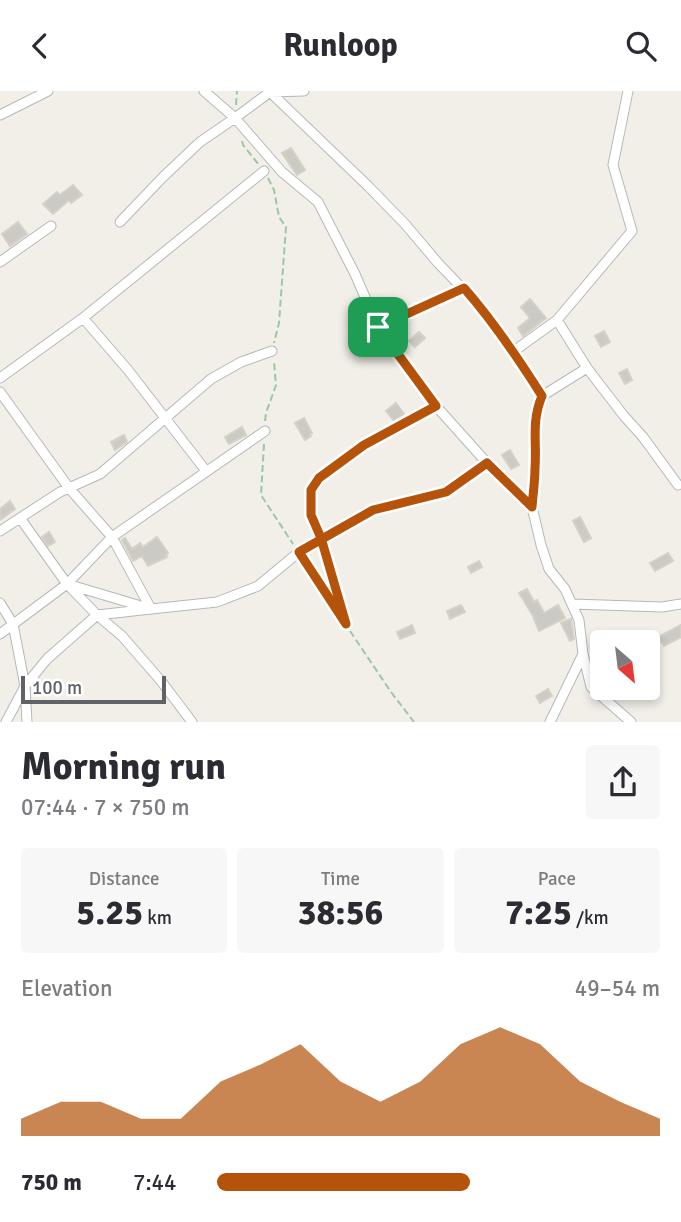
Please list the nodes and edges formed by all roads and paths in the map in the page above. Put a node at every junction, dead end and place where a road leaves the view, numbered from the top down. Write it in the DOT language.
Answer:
graph roads {
  1 [pos="48,91"];
  2 [pos="204,91"];
  3 [pos="237,91"];
  4 [pos="304,91"];
  5 [pos="628,91"];
  6 [pos="270,92"];
  7 [pos="0,115"];
  8 [pos="235,118"];
  9 [pos="240,136"];
  10 [pos="264,171"];
  11 [pos="120,222"];
  12 [pos="51,226"];
  13 [pos="2,258"];
  14 [pos="464,288"];
  15 [pos="83,318"];
  16 [pos="557,320"];
  17 [pos="378,327"];
  18 [pos="272,351"];
  19 [pos="514,351"];
  20 [pos="587,368"];
  21 [pos="0,377"];
  22 [pos="0,392"];
  23 [pos="542,396"];
  24 [pos="436,406"];
  25 [pos="164,418"];
  26 [pos="265,431"];
  27 [pos="487,463"];
  28 [pos="206,471"];
  29 [pos="678,485"];
  30 [pos="69,488"];
  31 [pos="532,507"];
  32 [pos="20,518"];
  33 [pos="0,531"];
  34 [pos="112,537"];
  35 [pos="321,538"];
  36 [pos="299,552"];
  37 [pos="67,584"];
  38 [pos="0,603"];
  39 [pos="332,604"];
  40 [pos="572,604"];
  41 [pos="681,604"];
  42 [pos="151,609"];
  43 [pos="97,615"];
  44 [pos="13,624"];
  45 [pos="346,624"];
  46 [pos="0,634"];
  47 [pos="583,654"];
  48 [pos="25,686"];
  49 [pos="6,722"];
  50 [pos="27,722"];
  51 [pos="192,722"];
  52 [pos="414,722"];
  53 [pos="550,722"];
  54 [pos="631,722"];
  1 -- 7 [label="street"];
  2 -- 8 [label="street"];
  3 -- 8 [label="path"];
  4 -- 6 [label="street"];
  5 -- 16 [label="street"];
  6 -- 8 [label="street"];
  6 -- 14 [label="street"];
  8 -- 11 [label="street"];
  8 -- 17 [label="street"];
  9 -- 10 [label="path"];
  10 -- 15 [label="street"];
  10 -- 18 [label="path"];
  12 -- 13 [label="street"];
  14 -- 17 [label="street"];
  14 -- 19 [label="street"];
  15 -- 21 [label="street"];
  15 -- 25 [label="street"];
  16 -- 19 [label="street"];
  16 -- 20 [label="street"];
  17 -- 24 [label="street"];
  18 -- 25 [label="street"];
  18 -- 26 [label="path"];
  19 -- 23 [label="street"];
  20 -- 23 [label="street"];
  20 -- 29 [label="street"];
  22 -- 30 [label="street"];
  23 -- 31 [label="street"];
  24 -- 27 [label="street"];
  24 -- 35 [label="street"];
  25 -- 28 [label="street"];
  25 -- 30 [label="street"];
  26 -- 28 [label="street"];
  26 -- 36 [label="path"];
  27 -- 31 [label="street"];
  27 -- 35 [label="street"];
  28 -- 34 [label="street"];
  30 -- 32 [label="street"];
  30 -- 34 [label="street"];
  31 -- 40 [label="street"];
  32 -- 33 [label="street"];
  32 -- 37 [label="street"];
  34 -- 37 [label="street"];
  34 -- 42 [label="street"];
  35 -- 36 [label="street"];
  35 -- 45 [label="street"];
  36 -- 39 [label="path"];
  36 -- 42 [label="street"];
  37 -- 42 [label="street"];
  37 -- 43 [label="street"];
  37 -- 44 [label="street"];
  38 -- 44 [label="street"];
  40 -- 41 [label="street"];
  40 -- 47 [label="street"];
  42 -- 43 [label="street"];
  43 -- 48 [label="street"];
  43 -- 51 [label="street"];
  44 -- 46 [label="street"];
  44 -- 48 [label="street"];
  45 -- 52 [label="path"];
  47 -- 53 [label="street"];
  47 -- 54 [label="street"];
  48 -- 49 [label="street"];
  48 -- 50 [label="street"];
}
